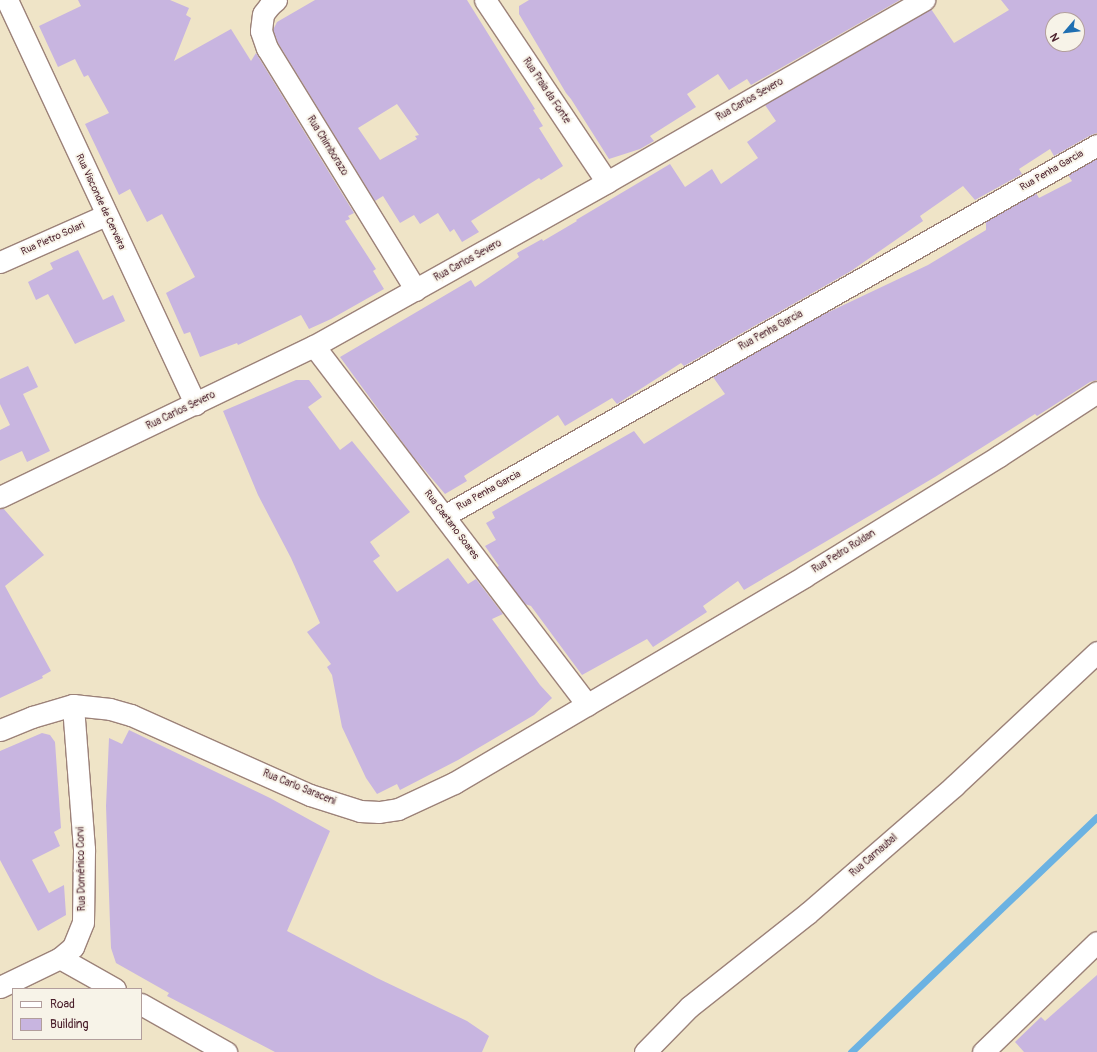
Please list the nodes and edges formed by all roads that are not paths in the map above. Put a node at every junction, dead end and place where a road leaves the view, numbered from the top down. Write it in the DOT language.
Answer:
graph roads {
  1 [pos="276,0"];
  2 [pos="924,0"];
  3 [pos="489,1"];
  4 [pos="6,7"];
  5 [pos="1097,145"];
  6 [pos="607,182"];
  7 [pos="106,215"];
  8 [pos="0,262"];
  9 [pos="416,290"];
  10 [pos="314,346"];
  11 [pos="1097,392"];
  12 [pos="195,404"];
  13 [pos="0,497"];
  14 [pos="444,516"];
  15 [pos="1097,652"];
  16 [pos="73,705"];
  17 [pos="587,705"];
  18 [pos="0,730"];
  19 [pos="1097,942"];
  20 [pos="60,958"];
  21 [pos="0,987"];
  22 [pos="113,988"];
  23 [pos="142,1005"];
  24 [pos="226,1052"];
  25 [pos="645,1052"];
  26 [pos="983,1052"];
  1 -- 9 [label="street, Rua Chimborazo"];
  2 -- 6 [label="street, Rua Carlos Severo"];
  3 -- 6 [label="street, Rua Praia da Fonte"];
  4 -- 7 [label="street, Rua Visconde de Cerveira"];
  5 -- 14 [label="street, Rua Penha Garcia"];
  6 -- 9 [label="street, Rua Carlos Severo"];
  7 -- 8 [label="street, Rua Pietro Solari"];
  7 -- 12 [label="street, Rua Visconde de Cerveira"];
  9 -- 10 [label="street, Rua Carlos Severo"];
  10 -- 12 [label="street, Rua Carlos Severo"];
  10 -- 14 [label="street, Rua Caetano Soares"];
  11 -- 17 [label="street, Rua Pedro Roldan"];
  12 -- 13 [label="street, Rua Carlos Severo"];
  14 -- 17 [label="street, Rua Caetano Soares"];
  15 -- 25 [label="street, Rua Carnaubal"];
  16 -- 17 [label="street, Rua Carlo Saraceni"];
  16 -- 18 [label="street, Rua Carlo Saraceni"];
  16 -- 20 [label="street, Rua Domênico Corvi"];
  19 -- 26 [label="street"];
  20 -- 21 [label="street, Rua Domênico Corvi"];
  20 -- 22 [label="street"];
  23 -- 24 [label="street"];
}
